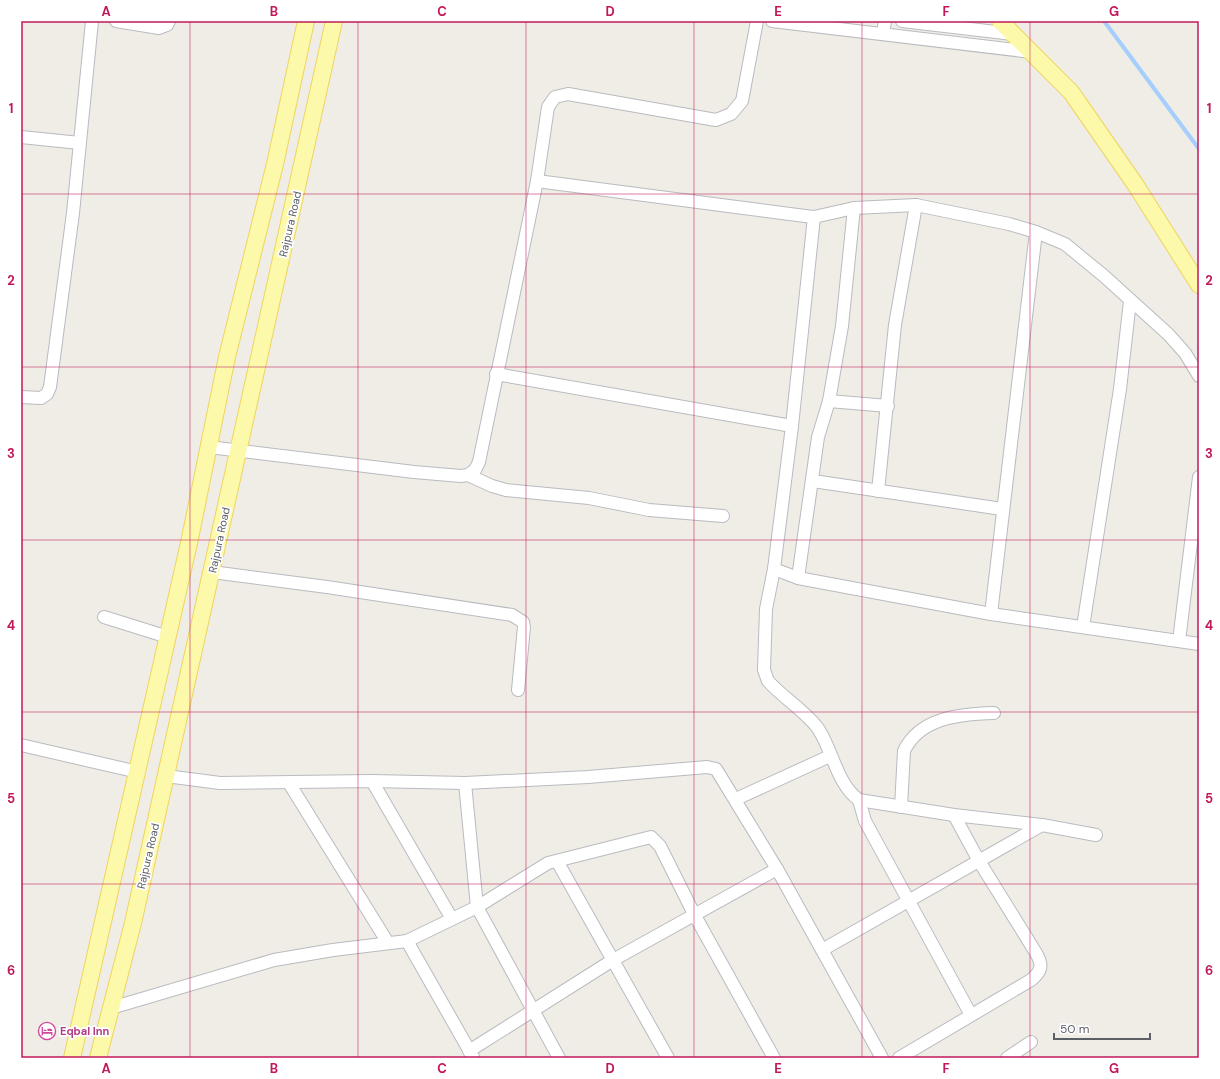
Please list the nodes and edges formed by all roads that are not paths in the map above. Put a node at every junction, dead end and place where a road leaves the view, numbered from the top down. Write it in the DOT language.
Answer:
graph roads {
  1 [pos="92,21"];
  2 [pos="116,21"];
  3 [pos="169,21"];
  4 [pos="306,21"];
  5 [pos="334,21"];
  6 [pos="757,21"];
  7 [pos="772,21"];
  8 [pos="885,21"];
  9 [pos="902,21"];
  10 [pos="1000,21"];
  11 [pos="883,34"];
  12 [pos="1013,34"];
  13 [pos="1032,52"];
  14 [pos="21,137"];
  15 [pos="80,143"];
  16 [pos="537,181"];
  17 [pos="916,205"];
  18 [pos="854,208"];
  19 [pos="814,217"];
  20 [pos="1036,232"];
  21 [pos="1199,285"];
  22 [pos="1130,302"];
  23 [pos="496,374"];
  24 [pos="1199,376"];
  25 [pos="21,397"];
  26 [pos="829,401"];
  27 [pos="888,406"];
  28 [pos="792,426"];
  29 [pos="209,447"];
  30 [pos="238,451"];
  31 [pos="468,475"];
  32 [pos="1199,478"];
  33 [pos="813,481"];
  34 [pos="878,490"];
  35 [pos="1002,509"];
  36 [pos="723,516"];
  37 [pos="1195,548"];
  38 [pos="774,569"];
  39 [pos="212,572"];
  40 [pos="798,578"];
  41 [pos="991,614"];
  42 [pos="104,617"];
  43 [pos="1083,627"];
  44 [pos="168,637"];
  45 [pos="1179,641"];
  46 [pos="1199,644"];
  47 [pos="518,690"];
  48 [pos="994,713"];
  49 [pos="21,745"];
  50 [pos="830,756"];
  51 [pos="138,772"];
  52 [pos="166,776"];
  53 [pos="372,781"];
  54 [pos="289,783"];
  55 [pos="465,783"];
  56 [pos="736,799"];
  57 [pos="859,800"];
  58 [pos="901,807"];
  59 [pos="954,815"];
  60 [pos="1042,825"];
  61 [pos="1096,835"];
  62 [pos="557,861"];
  63 [pos="979,861"];
  64 [pos="777,869"];
  65 [pos="907,901"];
  66 [pos="477,907"];
  67 [pos="694,914"];
  68 [pos="452,919"];
  69 [pos="407,941"];
  70 [pos="388,943"];
  71 [pos="822,950"];
  72 [pos="613,960"];
  73 [pos="111,1008"];
  74 [pos="532,1010"];
  75 [pos="971,1015"];
  76 [pos="1031,1042"];
  77 [pos="471,1055"];
  78 [pos="72,1058"];
  79 [pos="98,1058"];
  80 [pos="560,1058"];
  81 [pos="668,1058"];
  82 [pos="774,1058"];
  83 [pos="882,1058"];
  84 [pos="900,1058"];
  85 [pos="1007,1058"];
  1 -- 15 [label="street"];
  2 -- 3 [label="street"];
  4 -- 29 [label="main road"];
  5 -- 30 [label="main road, Rajpura Road"];
  6 -- 16 [label="street"];
  7 -- 11 [label="street"];
  8 -- 11 [label="street"];
  9 -- 12 [label="street"];
  10 -- 12 [label="main road"];
  11 -- 13 [label="street"];
  12 -- 13 [label="main road"];
  13 -- 21 [label="main road"];
  14 -- 15 [label="street"];
  15 -- 25 [label="street"];
  16 -- 19 [label="street"];
  16 -- 23 [label="street"];
  17 -- 18 [label="street"];
  17 -- 20 [label="street"];
  17 -- 27 [label="street"];
  18 -- 19 [label="street"];
  18 -- 26 [label="street"];
  19 -- 28 [label="street"];
  20 -- 22 [label="street"];
  20 -- 35 [label="street"];
  22 -- 24 [label="street"];
  22 -- 43 [label="street"];
  23 -- 28 [label="street"];
  23 -- 31 [label="street"];
  26 -- 27 [label="street"];
  26 -- 33 [label="street"];
  27 -- 34 [label="street"];
  28 -- 38 [label="street"];
  29 -- 30 [label="street"];
  29 -- 44 [label="main road"];
  30 -- 31 [label="street"];
  30 -- 39 [label="main road, Rajpura Road"];
  31 -- 36 [label="street"];
  32 -- 37 [label="street"];
  33 -- 34 [label="street"];
  33 -- 40 [label="street"];
  34 -- 35 [label="street"];
  35 -- 41 [label="street"];
  37 -- 45 [label="street"];
  38 -- 40 [label="street"];
  38 -- 50 [label="street"];
  39 -- 47 [label="street"];
  39 -- 52 [label="main road, Rajpura Road"];
  40 -- 41 [label="street"];
  41 -- 43 [label="street"];
  42 -- 44 [label="street"];
  43 -- 45 [label="street"];
  44 -- 51 [label="main road"];
  45 -- 46 [label="street"];
  48 -- 58 [label="street"];
  49 -- 51 [label="street"];
  50 -- 56 [label="street"];
  50 -- 57 [label="street"];
  51 -- 78 [label="main road"];
  52 -- 54 [label="street"];
  52 -- 73 [label="main road, Rajpura Road"];
  53 -- 54 [label="street"];
  53 -- 55 [label="street"];
  53 -- 68 [label="street"];
  54 -- 70 [label="street"];
  55 -- 56 [label="street"];
  55 -- 66 [label="street"];
  56 -- 64 [label="street"];
  57 -- 58 [label="street"];
  57 -- 65 [label="street"];
  58 -- 59 [label="street"];
  59 -- 60 [label="street"];
  59 -- 63 [label="street"];
  60 -- 61 [label="street"];
  60 -- 63 [label="street"];
  62 -- 66 [label="street"];
  62 -- 67 [label="street"];
  62 -- 72 [label="street"];
  63 -- 65 [label="street"];
  63 -- 75 [label="street"];
  64 -- 67 [label="street"];
  64 -- 71 [label="street"];
  65 -- 71 [label="street"];
  65 -- 75 [label="street"];
  66 -- 68 [label="street"];
  66 -- 74 [label="street"];
  67 -- 72 [label="street"];
  67 -- 82 [label="street"];
  68 -- 69 [label="street"];
  69 -- 70 [label="street"];
  69 -- 77 [label="street"];
  70 -- 73 [label="street"];
  71 -- 83 [label="street"];
  72 -- 74 [label="street"];
  72 -- 81 [label="street"];
  73 -- 79 [label="main road, Rajpura Road"];
  74 -- 77 [label="street"];
  74 -- 80 [label="street"];
  75 -- 84 [label="street"];
  76 -- 85 [label="street"];
}
